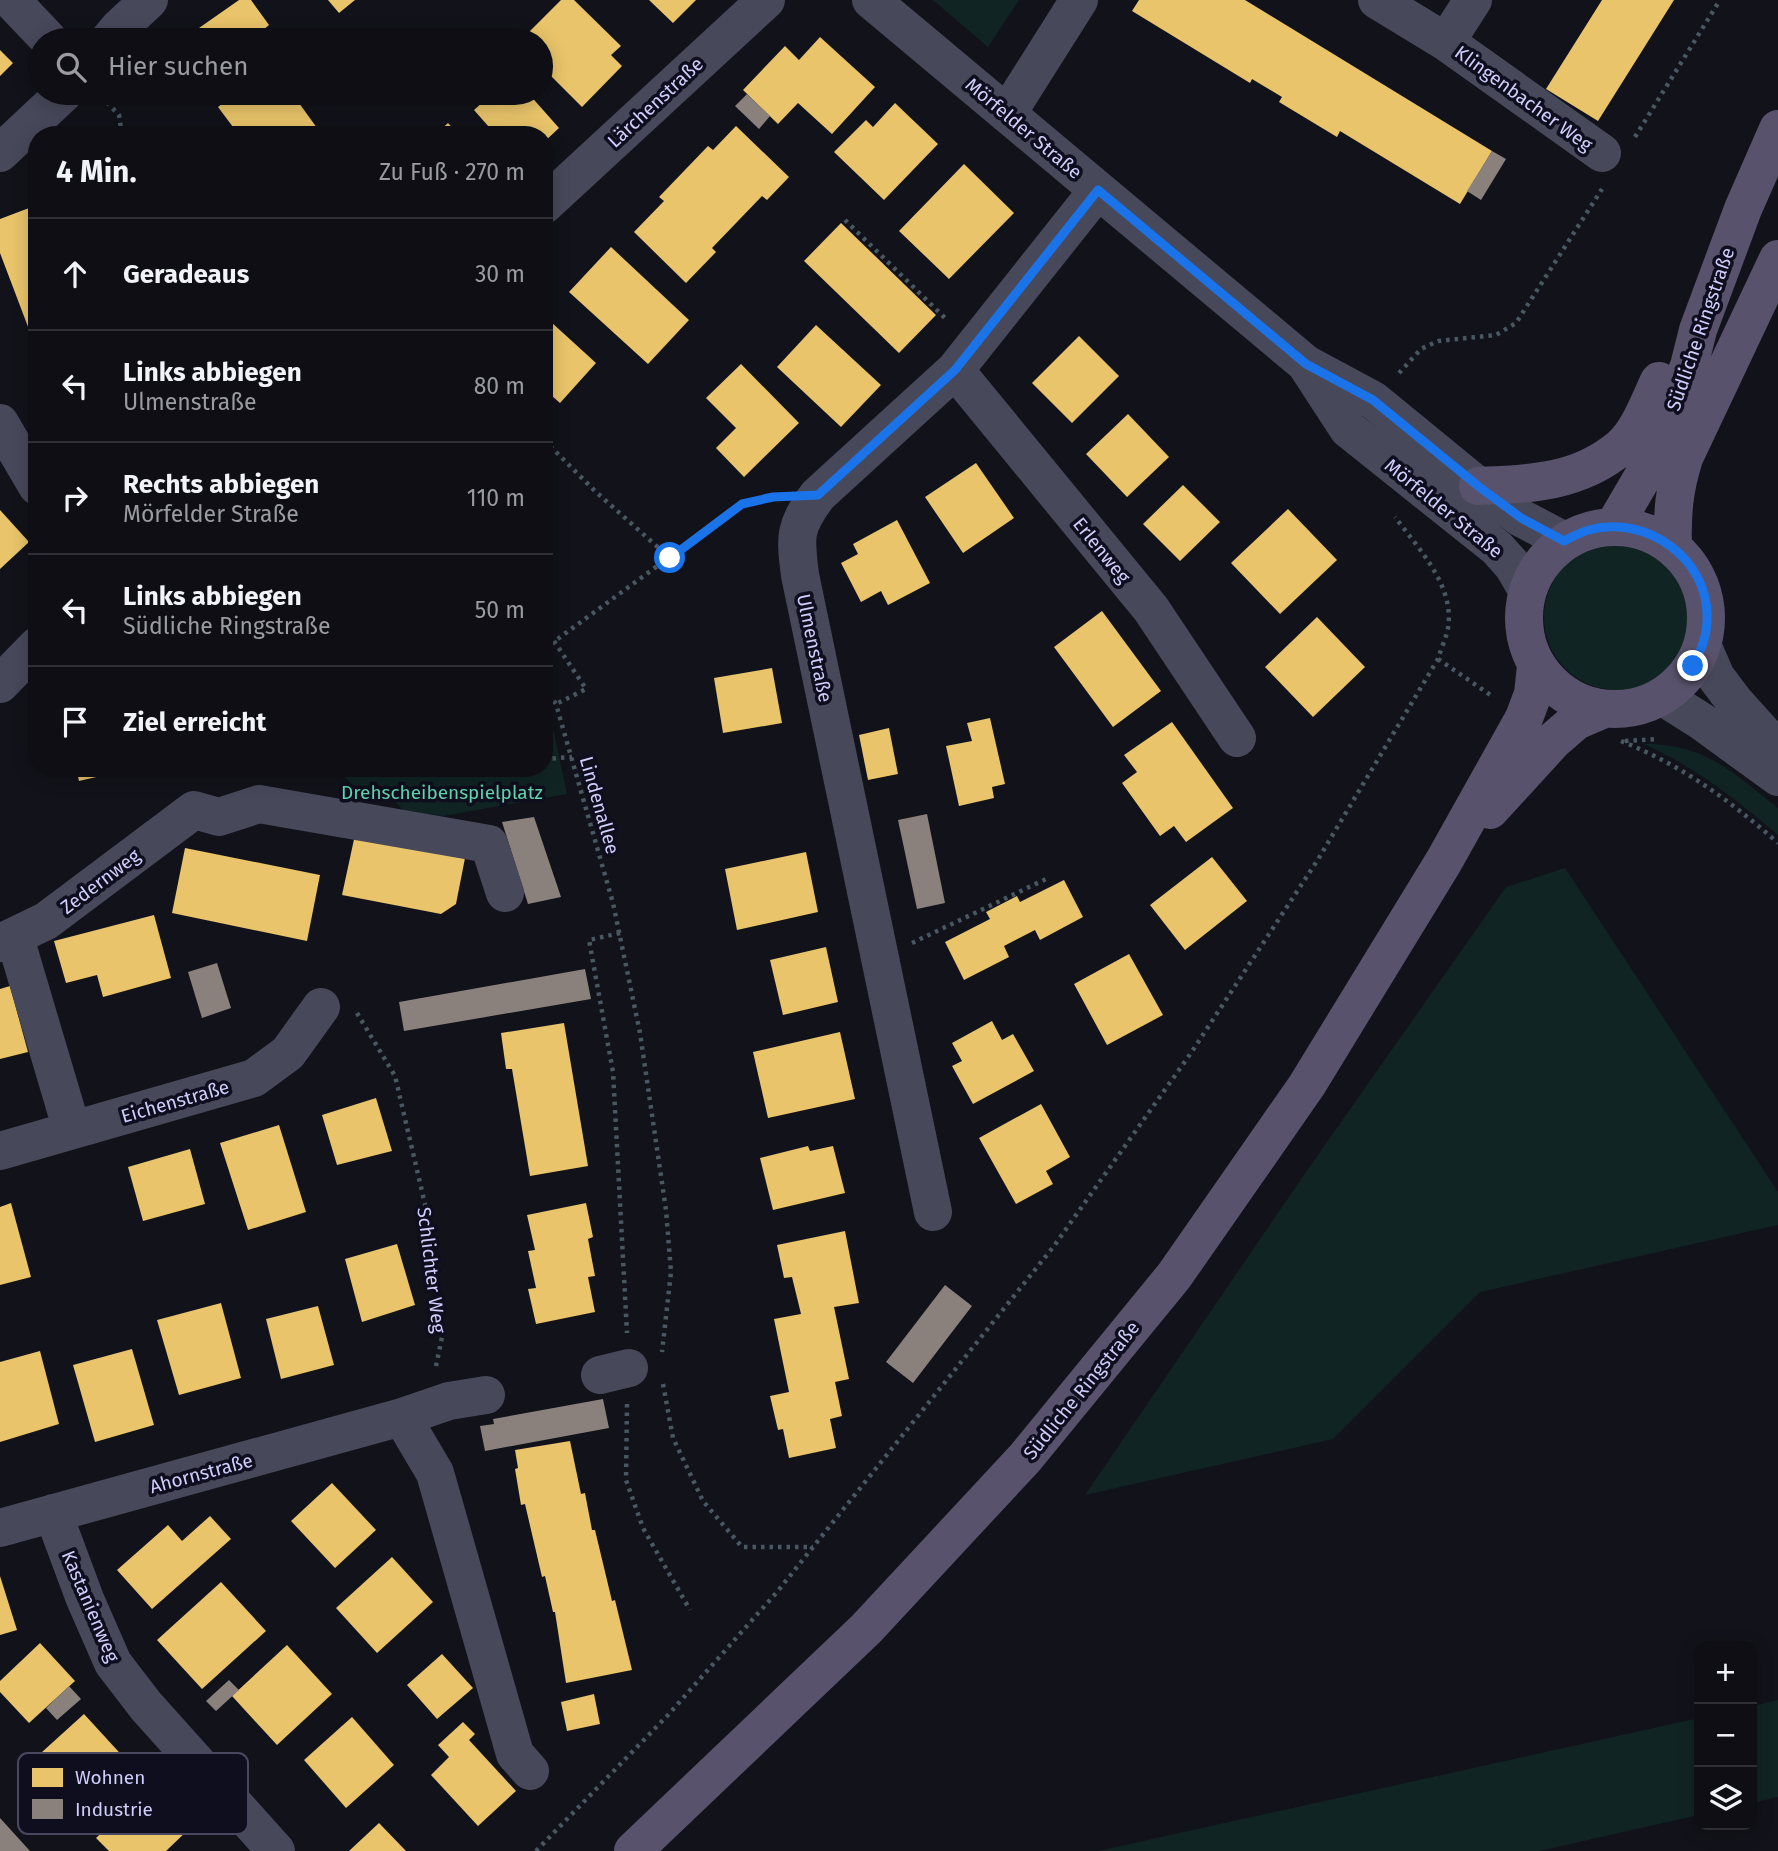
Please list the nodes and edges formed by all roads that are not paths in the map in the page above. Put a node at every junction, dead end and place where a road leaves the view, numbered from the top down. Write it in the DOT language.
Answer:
graph roads {
  1 [pos="11,0"];
  2 [pos="149,0"];
  3 [pos="765,0"];
  4 [pos="872,0"];
  5 [pos="1079,0"];
  6 [pos="1377,0"];
  7 [pos="1473,0"];
  8 [pos="38,28"];
  9 [pos="119,28"];
  10 [pos="1446,42"];
  11 [pos="51,105"];
  12 [pos="1007,114"];
  13 [pos="29,126"];
  14 [pos="28,127"];
  15 [pos="1778,129"];
  16 [pos="0,153"];
  17 [pos="1614,158"];
  18 [pos="1098,190"];
  19 [pos="553,197"];
  20 [pos="1778,259"];
  21 [pos="1698,330"];
  22 [pos="965,359"];
  23 [pos="1306,364"];
  24 [pos="0,423"];
  25 [pos="28,471"];
  26 [pos="1478,486"];
  27 [pos="1614,526"];
  28 [pos="1564,541"];
  29 [pos="1673,547"];
  30 [pos="1527,590"];
  31 [pos="1703,647"];
  32 [pos="28,655"];
  33 [pos="1536,666"];
  34 [pos="0,684"];
  35 [pos="1663,697"];
  36 [pos="1612,725"];
  37 [pos="1237,738"];
  38 [pos="1778,750"];
  39 [pos="1778,777"];
  40 [pos="1444,861"];
  41 [pos="505,893"];
  42 [pos="8,940"];
  43 [pos="338,1009"];
  44 [pos="72,1130"];
  45 [pos="0,1151"];
  46 [pos="933,1212"];
  47 [pos="486,1395"];
  48 [pos="402,1417"];
  49 [pos="54,1513"];
  50 [pos="0,1528"];
  51 [pos="188,1753"];
  52 [pos="530,1770"];
  53 [pos="248,1820"];
  54 [pos="276,1851"];
  55 [pos="634,1851"];
  1 -- 8 [label="street"];
  2 -- 9 [label="street"];
  3 -- 19 [label="street, Lärchenstraße"];
  4 -- 12 [label="street, Mörfelder Straße"];
  5 -- 12 [label="street"];
  6 -- 10 [label="street, Klingenbacher Weg"];
  7 -- 10 [label="street, Klingenbacher Weg"];
  10 -- 17 [label="street, Klingenbacher Weg"];
  11 -- 13 [label="street"];
  12 -- 18 [label="street, Mörfelder Straße"];
  14 -- 16 [label="street"];
  15 -- 21 [label="main road, Südliche Ringstraße"];
  18 -- 22 [label="street, Ulmenstraße"];
  18 -- 23 [label="street, Mörfelder Straße"];
  20 -- 29 [label="main road, Südliche Ringstraße"];
  21 -- 26 [label="main road"];
  21 -- 27 [label="main road, Südliche Ringstraße"];
  22 -- 37 [label="street, Erlenweg"];
  22 -- 46 [label="street, Ulmenstraße"];
  23 -- 26 [label="street, Mörfelder Straße"];
  23 -- 30 [label="street, Mörfelder Straße"];
  24 -- 25 [label="street"];
  26 -- 28 [label="street, Mörfelder Straße"];
  27 -- 28 [label="main road, Südliche Ringstraße"];
  27 -- 29 [label="main road, Südliche Ringstraße"];
  28 -- 30 [label="main road, Südliche Ringstraße"];
  29 -- 31 [label="main road, Südliche Ringstraße"];
  30 -- 33 [label="main road, Südliche Ringstraße"];
  31 -- 35 [label="main road, Südliche Ringstraße"];
  31 -- 38 [label="street"];
  32 -- 34 [label="street"];
  33 -- 36 [label="main road, Südliche Ringstraße"];
  33 -- 40 [label="main road, Südliche Ringstraße"];
  35 -- 36 [label="main road, Südliche Ringstraße"];
  35 -- 39 [label="street"];
  36 -- 40 [label="main road, Südliche Ringstraße"];
  40 -- 55 [label="main road, Südliche Ringstraße"];
  41 -- 42 [label="street, Zedernweg"];
  42 -- 44 [label="street"];
  43 -- 44 [label="street, Eichenstraße"];
  44 -- 45 [label="street, Eichenstraße"];
  47 -- 48 [label="street, Ahornstraße"];
  48 -- 49 [label="street, Ahornstraße"];
  48 -- 52 [label="street"];
  49 -- 50 [label="street, Ahornstraße"];
  49 -- 51 [label="street, Kastanienweg"];
  53 -- 54 [label="street, Kastanienweg"];
}
